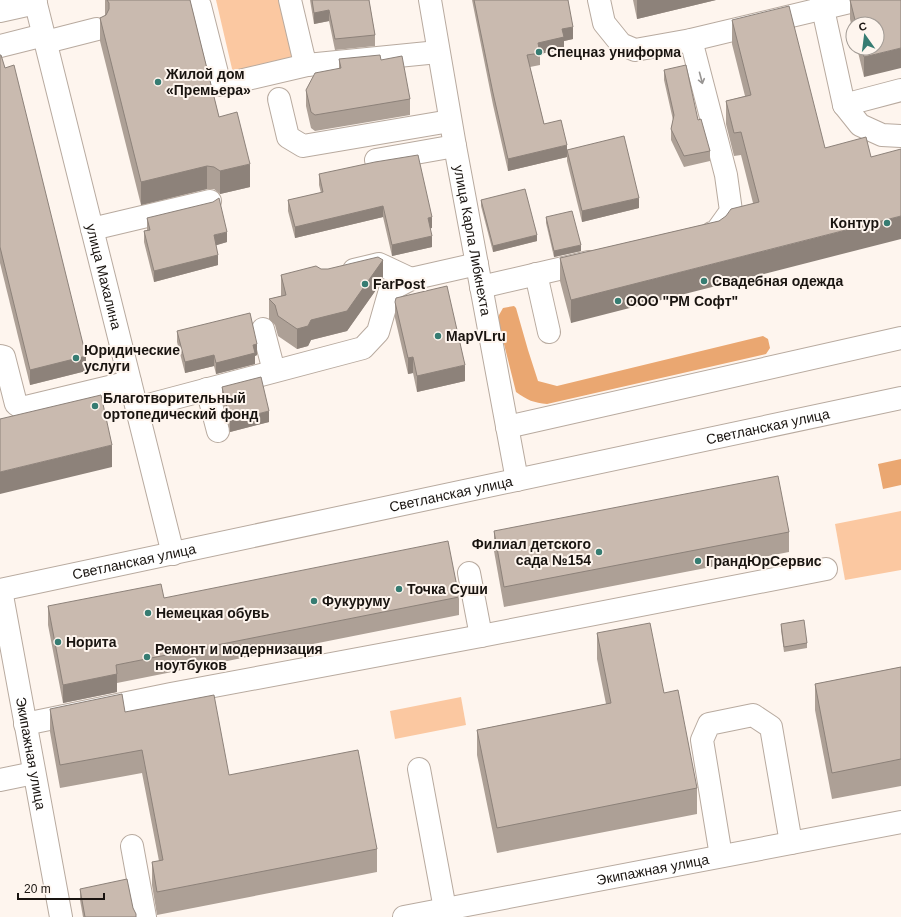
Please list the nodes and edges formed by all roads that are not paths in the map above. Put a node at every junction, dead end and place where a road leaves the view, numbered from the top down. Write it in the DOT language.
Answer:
graph roads {
  1 [pos="290,0"];
  2 [pos="430,0"];
  3 [pos="599,0"];
  4 [pos="858,0"];
  5 [pos="36,1"];
  6 [pos="822,4"];
  7 [pos="186,8"];
  8 [pos="0,11"];
  9 [pos="97,29"];
  10 [pos="45,38"];
  11 [pos="692,40"];
  12 [pos="0,46"];
  13 [pos="438,52"];
  14 [pos="306,65"];
  15 [pos="901,90"];
  16 [pos="279,99"];
  17 [pos="844,104"];
  18 [pos="450,121"];
  19 [pos="901,136"];
  20 [pos="454,146"];
  21 [pos="376,160"];
  22 [pos="210,201"];
  23 [pos="92,229"];
  24 [pos="693,238"];
  25 [pos="609,257"];
  26 [pos="477,264"];
  27 [pos="536,274"];
  28 [pos="332,275"];
  29 [pos="411,278"];
  30 [pos="481,287"];
  31 [pos="263,329"];
  32 [pos="550,332"];
  33 [pos="901,338"];
  34 [pos="1,351"];
  35 [pos="274,371"];
  36 [pos="130,382"];
  37 [pos="207,389"];
  38 [pos="901,398"];
  39 [pos="137,408"];
  40 [pos="507,427"];
  41 [pos="218,431"];
  42 [pos="517,480"];
  43 [pos="173,554"];
  44 [pos="826,569"];
  45 [pos="469,573"];
  46 [pos="0,590"];
  47 [pos="482,636"];
  48 [pos="25,724"];
  49 [pos="419,770"];
  50 [pos="34,773"];
  51 [pos="0,780"];
  52 [pos="901,822"];
  53 [pos="791,843"];
  54 [pos="132,846"];
  55 [pos="721,856"];
  56 [pos="438,913"];
  57 [pos="61,917"];
  58 [pos="145,917"];
  59 [pos="404,917"];
  1 -- 14 [label="street"];
  2 -- 13 [label="street, улица Карла Либкнехта"];
  3 -- 11 [label="street"];
  4 -- 6 [label="street"];
  5 -- 8 [label="street"];
  5 -- 10 [label="street, улица Махалина"];
  6 -- 11 [label="street"];
  6 -- 17 [label="street"];
  7 -- 14 [label="street"];
  9 -- 10 [label="street"];
  10 -- 12 [label="street"];
  10 -- 23 [label="street, улица Махалина"];
  11 -- 24 [label="street, one-way"];
  13 -- 14 [label="street"];
  13 -- 18 [label="street, улица Карла Либкнехта"];
  15 -- 17 [label="street"];
  16 -- 18 [label="street"];
  17 -- 19 [label="street"];
  18 -- 20 [label="street, улица Карла Либкнехта"];
  20 -- 21 [label="street"];
  20 -- 26 [label="street, улица Карла Либкнехта"];
  22 -- 23 [label="street"];
  23 -- 36 [label="street, улица Махалина"];
  25 -- 27 [label="street"];
  26 -- 29 [label="street"];
  26 -- 30 [label="street, улица Карла Либкнехта"];
  27 -- 30 [label="street"];
  27 -- 32 [label="street"];
  28 -- 29 [label="street"];
  29 -- 35 [label="street"];
  30 -- 40 [label="street, улица Карла Либкнехта"];
  31 -- 35 [label="street"];
  33 -- 40 [label="street"];
  34 -- 36 [label="street"];
  35 -- 37 [label="street"];
  36 -- 39 [label="street, улица Махалина"];
  37 -- 39 [label="street"];
  37 -- 41 [label="street"];
  38 -- 42 [label="street, Светланская улица"];
  39 -- 43 [label="street, улица Махалина"];
  40 -- 42 [label="street, улица Карла Либкнехта"];
  42 -- 43 [label="street, Светланская улица"];
  43 -- 46 [label="street, Светланская улица"];
  44 -- 47 [label="street"];
  45 -- 47 [label="street"];
  46 -- 48 [label="street, Экипажная улица"];
  47 -- 48 [label="street"];
  48 -- 50 [label="street, Экипажная улица"];
  49 -- 56 [label="street"];
  50 -- 51 [label="street"];
  50 -- 57 [label="street, Экипажная улица"];
  52 -- 53 [label="street, Экипажная улица"];
  53 -- 55 [label="street, Экипажная улица"];
  53 -- 55 [label="street"];
  54 -- 58 [label="street"];
  55 -- 56 [label="street, Экипажная улица"];
  56 -- 59 [label="street, Экипажная улица"];
}
